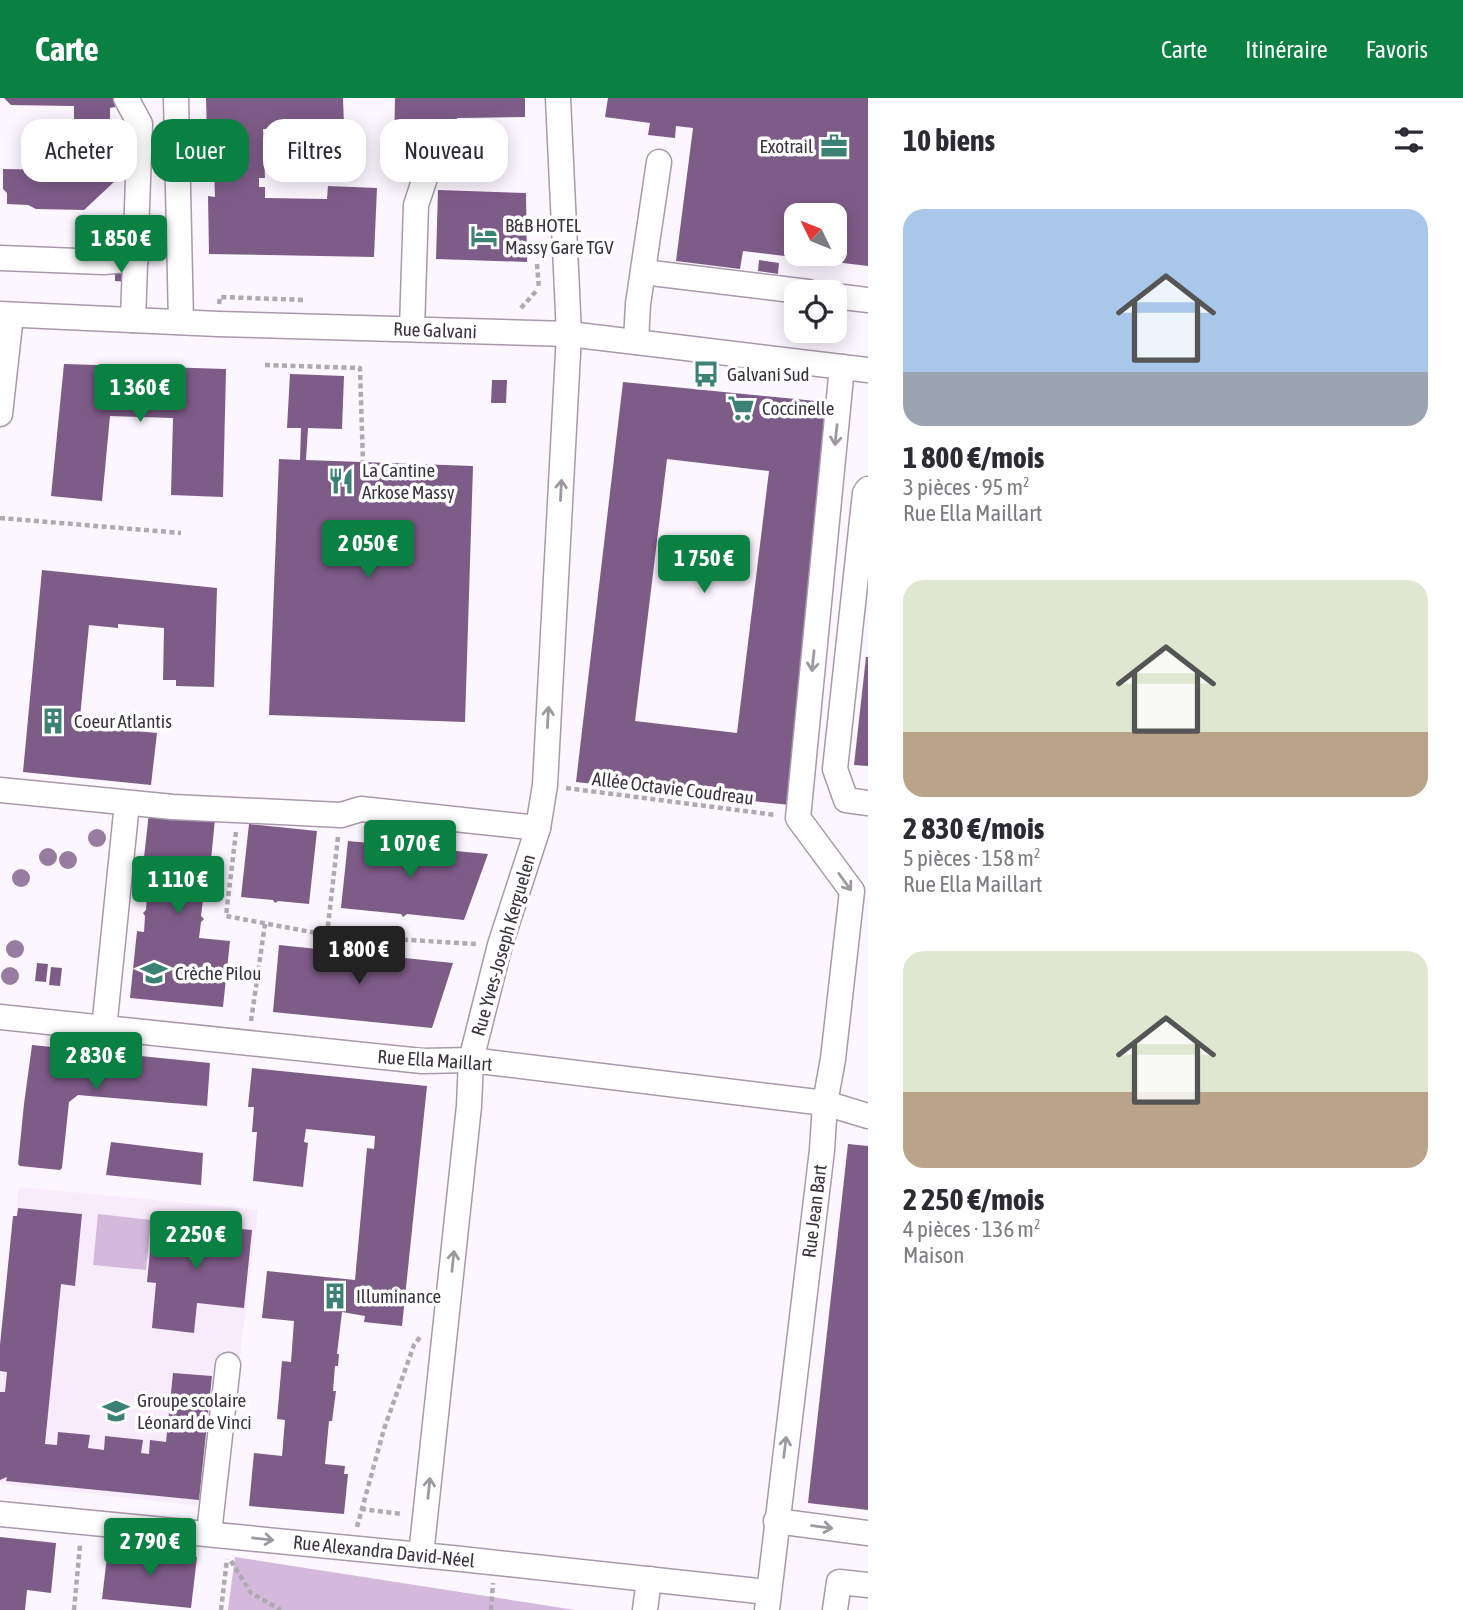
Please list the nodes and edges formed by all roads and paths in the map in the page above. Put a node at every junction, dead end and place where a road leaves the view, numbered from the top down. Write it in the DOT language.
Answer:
graph roads {
  1 [pos="126,98"];
  2 [pos="176,98"];
  3 [pos="558,98"];
  4 [pos="659,162"];
  5 [pos="424,182"];
  6 [pos="0,258"];
  7 [pos="136,259"];
  8 [pos="643,272"];
  9 [pos="538,289"];
  10 [pos="784,289"];
  11 [pos="847,297"];
  12 [pos="868,300"];
  13 [pos="523,308"];
  14 [pos="5,314"];
  15 [pos="133,320"];
  16 [pos="181,322"];
  17 [pos="412,329"];
  18 [pos="569,334"];
  19 [pos="636,342"];
  20 [pos="265,365"];
  21 [pos="842,367"];
  22 [pos="868,370"];
  23 [pos="0,414"];
  24 [pos="363,463"];
  25 [pos="868,489"];
  26 [pos="0,518"];
  27 [pos="181,533"];
  28 [pos="545,785"];
  29 [pos="0,790"];
  30 [pos="127,803"];
  31 [pos="868,803"];
  32 [pos="239,810"];
  33 [pos="341,815"];
  34 [pos="801,823"];
  35 [pos="538,828"];
  36 [pos="265,924"];
  37 [pos="327,935"];
  38 [pos="500,945"];
  39 [pos="0,1017"];
  40 [pos="251,1022"];
  41 [pos="104,1029"];
  42 [pos="471,1060"];
  43 [pos="825,1103"];
  44 [pos="868,1116"];
  45 [pos="426,1330"];
  46 [pos="228,1365"];
  47 [pos="361,1509"];
  48 [pos="0,1514"];
  49 [pos="405,1515"];
  50 [pos="777,1518"];
  51 [pos="356,1528"];
  52 [pos="868,1532"];
  53 [pos="209,1534"];
  54 [pos="80,1540"];
  55 [pos="421,1555"];
  56 [pos="649,1579"];
  57 [pos="868,1586"];
  58 [pos="492,1595"];
  59 [pos="222,1599"];
  60 [pos="767,1601"];
  61 [pos="74,1610"];
  62 [pos="221,1610"];
  63 [pos="227,1610"];
  64 [pos="281,1610"];
  65 [pos="491,1610"];
  66 [pos="645,1610"];
  67 [pos="835,1610"];
  1 -- 7 [label="street"];
  2 -- 16 [label="street"];
  3 -- 18 [label="street, Rue Yves-Joseph Kerguelen"];
  4 -- 8 [label="street"];
  5 -- 17 [label="street"];
  6 -- 7 [label="street"];
  7 -- 15 [label="street"];
  8 -- 10 [label="street"];
  8 -- 19 [label="street"];
  9 -- 13 [label="path"];
  11 -- 12 [label="street"];
  14 -- 15 [label="street, Rue Galvani"];
  14 -- 23 [label="street"];
  15 -- 16 [label="street, Rue Galvani"];
  16 -- 17 [label="street, Rue Galvani"];
  17 -- 18 [label="street, Rue Galvani"];
  18 -- 19 [label="street, Rue Galvani"];
  28 -- 18 [label="street, Rue Yves-Joseph Kerguelen, one-way"];
  19 -- 21 [label="street, Rue Galvani"];
  20 -- 24 [label="path"];
  21 -- 22 [label="street, Rue Galvani"];
  21 -- 34 [label="street, one-way"];
  25 -- 31 [label="street"];
  26 -- 27 [label="path"];
  28 -- 34 [label="path, Allée Octavie Coudreau"];
  28 -- 35 [label="street, Rue Yves-Joseph Kerguelen"];
  29 -- 30 [label="street"];
  30 -- 32 [label="street"];
  30 -- 41 [label="street"];
  32 -- 33 [label="street"];
  32 -- 36 [label="path"];
  33 -- 35 [label="street"];
  33 -- 37 [label="path"];
  34 -- 43 [label="street, Rue Jean Bart, one-way"];
  35 -- 38 [label="street, Rue Yves-Joseph Kerguelen"];
  36 -- 37 [label="path"];
  36 -- 40 [label="path"];
  37 -- 38 [label="path"];
  38 -- 42 [label="street, Rue Yves-Joseph Kerguelen"];
  39 -- 41 [label="street, Rue Ella Maillart"];
  41 -- 42 [label="street, Rue Ella Maillart"];
  42 -- 43 [label="street, Rue Ella Maillart"];
  55 -- 42 [label="street, Rue Yves-Joseph Kerguelen, one-way"];
  43 -- 44 [label="street, Rue Ella Maillart"];
  50 -- 43 [label="street, Rue Jean Bart, one-way"];
  45 -- 47 [label="path"];
  46 -- 53 [label="street"];
  47 -- 49 [label="path"];
  47 -- 51 [label="path"];
  48 -- 53 [label="street, Rue Alexandra David-Néel"];
  50 -- 52 [label="street, one-way"];
  50 -- 60 [label="street, Rue Jean Bart"];
  53 -- 55 [label="street, Rue Alexandra David-Néel, one-way"];
  54 -- 61 [label="path"];
  55 -- 56 [label="street, Rue Alexandra David-Néel"];
  56 -- 60 [label="street, Rue Alexandra David-Néel"];
  56 -- 66 [label="street"];
  57 -- 67 [label="street"];
  58 -- 65 [label="path"];
  59 -- 62 [label="path"];
  59 -- 63 [label="path"];
  59 -- 64 [label="path"];
}
